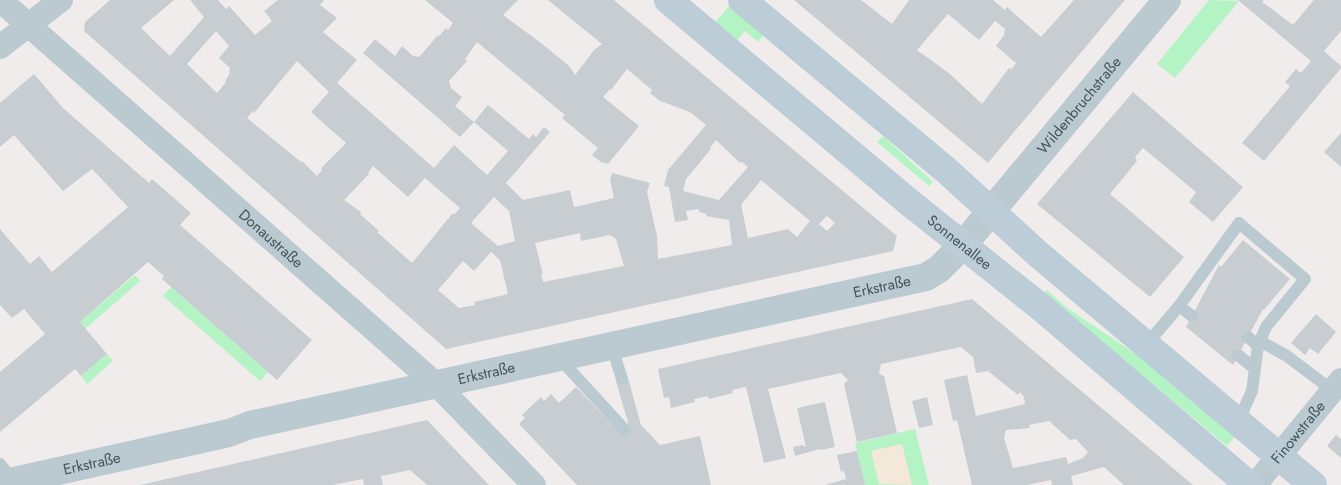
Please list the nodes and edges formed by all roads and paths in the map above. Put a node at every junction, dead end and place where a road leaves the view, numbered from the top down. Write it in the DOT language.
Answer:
graph roads {
  1 [pos="0,0"];
  2 [pos="61,0"];
  3 [pos="668,0"];
  4 [pos="742,0"];
  5 [pos="1167,0"];
  6 [pos="28,26"];
  7 [pos="0,47"];
  8 [pos="991,211"];
  9 [pos="963,246"];
  10 [pos="1191,290"];
  11 [pos="1201,299"];
  12 [pos="1179,306"];
  13 [pos="1192,316"];
  14 [pos="1255,341"];
  15 [pos="1146,345"];
  16 [pos="612,347"];
  17 [pos="1238,355"];
  18 [pos="560,359"];
  19 [pos="1254,368"];
  20 [pos="622,379"];
  21 [pos="437,385"];
  22 [pos="1336,385"];
  23 [pos="1238,422"];
  24 [pos="625,430"];
  25 [pos="1278,456"];
  26 [pos="5,476"];
  27 [pos="534,485"];
  28 [pos="1249,485"];
  29 [pos="1255,485"];
  30 [pos="1312,485"];
  1 -- 6 [label="street, Donaustraße"];
  2 -- 6 [label="street"];
  3 -- 9 [label="main road, Sonnenallee"];
  4 -- 8 [label="main road"];
  5 -- 8 [label="street, Wildenbruchstraße"];
  6 -- 7 [label="street"];
  6 -- 21 [label="street, Donaustraße"];
  8 -- 9 [label="street, Wildenbruchstraße"];
  8 -- 15 [label="main road"];
  9 -- 16 [label="street, Erkstraße"];
  9 -- 28 [label="main road, Sonnenallee"];
  10 -- 11 [label="lane"];
  10 -- 12 [label="lane"];
  10 -- 14 [label="lane"];
  12 -- 13 [label="lane"];
  12 -- 15 [label="lane"];
  14 -- 19 [label="lane"];
  14 -- 22 [label="lane"];
  15 -- 23 [label="main road"];
  16 -- 18 [label="street, Erkstraße"];
  16 -- 20 [label="lane"];
  17 -- 19 [label="lane"];
  18 -- 21 [label="street, Erkstraße"];
  18 -- 24 [label="lane"];
  19 -- 23 [label="lane"];
  21 -- 26 [label="street, Erkstraße"];
  21 -- 27 [label="street, Donaustraße"];
  22 -- 25 [label="street, Finowstraße"];
  23 -- 25 [label="main road"];
  25 -- 29 [label="street, Finowstraße"];
  25 -- 30 [label="main road"];
}
